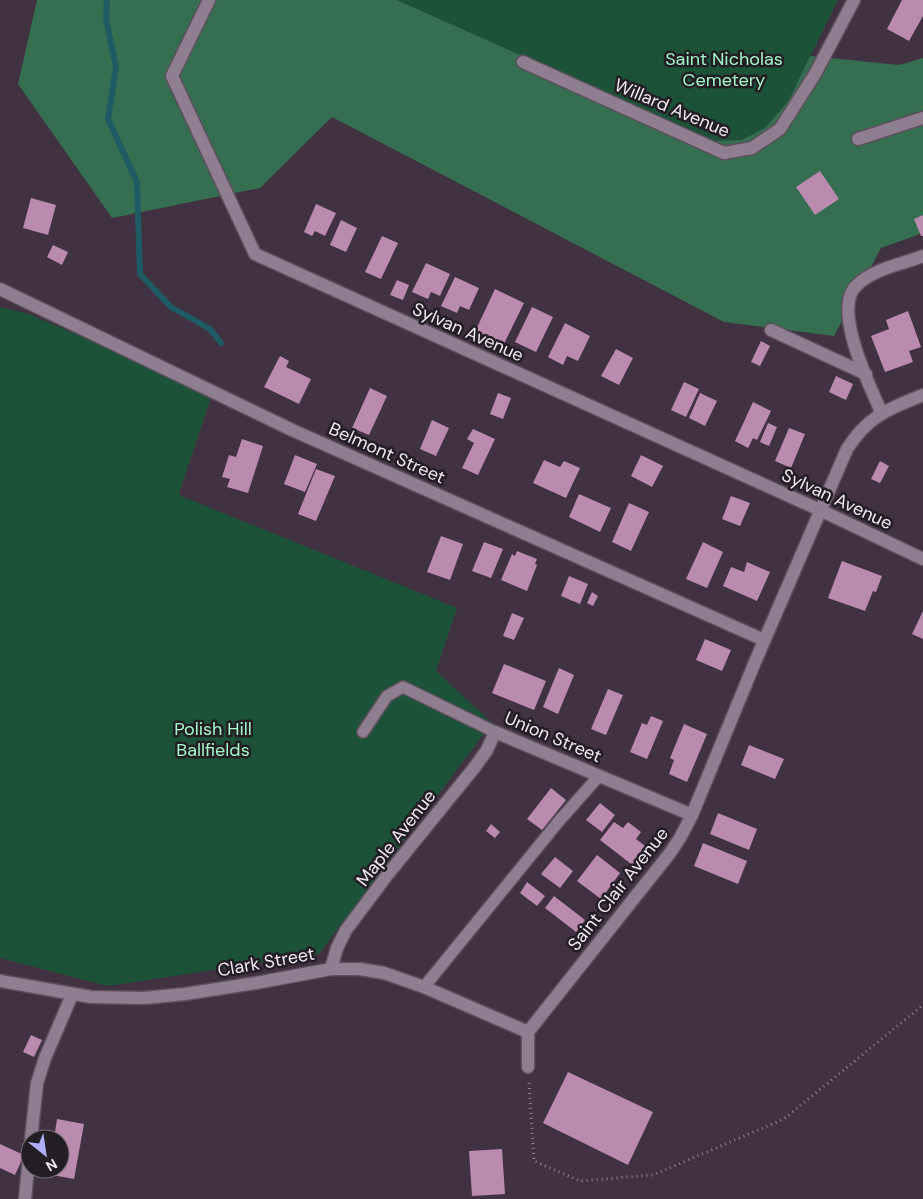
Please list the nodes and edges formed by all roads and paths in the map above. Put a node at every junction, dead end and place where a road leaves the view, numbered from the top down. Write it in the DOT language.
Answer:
graph roads {
  1 [pos="209,0"];
  2 [pos="854,0"];
  3 [pos="523,62"];
  4 [pos="923,118"];
  5 [pos="858,139"];
  6 [pos="923,256"];
  7 [pos="0,289"];
  8 [pos="771,330"];
  9 [pos="866,374"];
  10 [pos="923,395"];
  11 [pos="882,414"];
  12 [pos="820,510"];
  13 [pos="923,558"];
  14 [pos="764,640"];
  15 [pos="363,732"];
  16 [pos="495,732"];
  17 [pos="599,776"];
  18 [pos="692,815"];
  19 [pos="331,968"];
  20 [pos="0,981"];
  21 [pos="424,987"];
  22 [pos="72,995"];
  23 [pos="923,1005"];
  24 [pos="528,1032"];
  25 [pos="528,1067"];
  26 [pos="32,1129"];
  27 [pos="27,1179"];
  28 [pos="25,1199"];
  1 -- 12 [label="street, Sylvan Avenue"];
  2 -- 3 [label="street, Willard Avenue"];
  4 -- 5 [label="street"];
  6 -- 9 [label="street"];
  7 -- 14 [label="street, Belmont Street"];
  8 -- 9 [label="street"];
  9 -- 11 [label="street"];
  10 -- 11 [label="street, Saint Clair Avenue"];
  11 -- 12 [label="street, Saint Clair Avenue"];
  12 -- 13 [label="street, Sylvan Avenue"];
  12 -- 14 [label="street, Saint Clair Avenue"];
  14 -- 18 [label="street, Saint Clair Avenue"];
  15 -- 16 [label="lane, Union Street"];
  16 -- 17 [label="street, Union Street"];
  16 -- 19 [label="street, Maple Avenue"];
  17 -- 18 [label="street, Union Street"];
  17 -- 21 [label="lane"];
  18 -- 24 [label="street, Saint Clair Avenue"];
  19 -- 21 [label="street, Clark Street"];
  19 -- 22 [label="street, Clark Street"];
  20 -- 22 [label="street, Clark Street"];
  21 -- 24 [label="street, Clark Street"];
  22 -- 26 [label="street"];
  23 -- 25 [label="path"];
  24 -- 25 [label="street"];
  27 -- 28 [label="street"];
}
